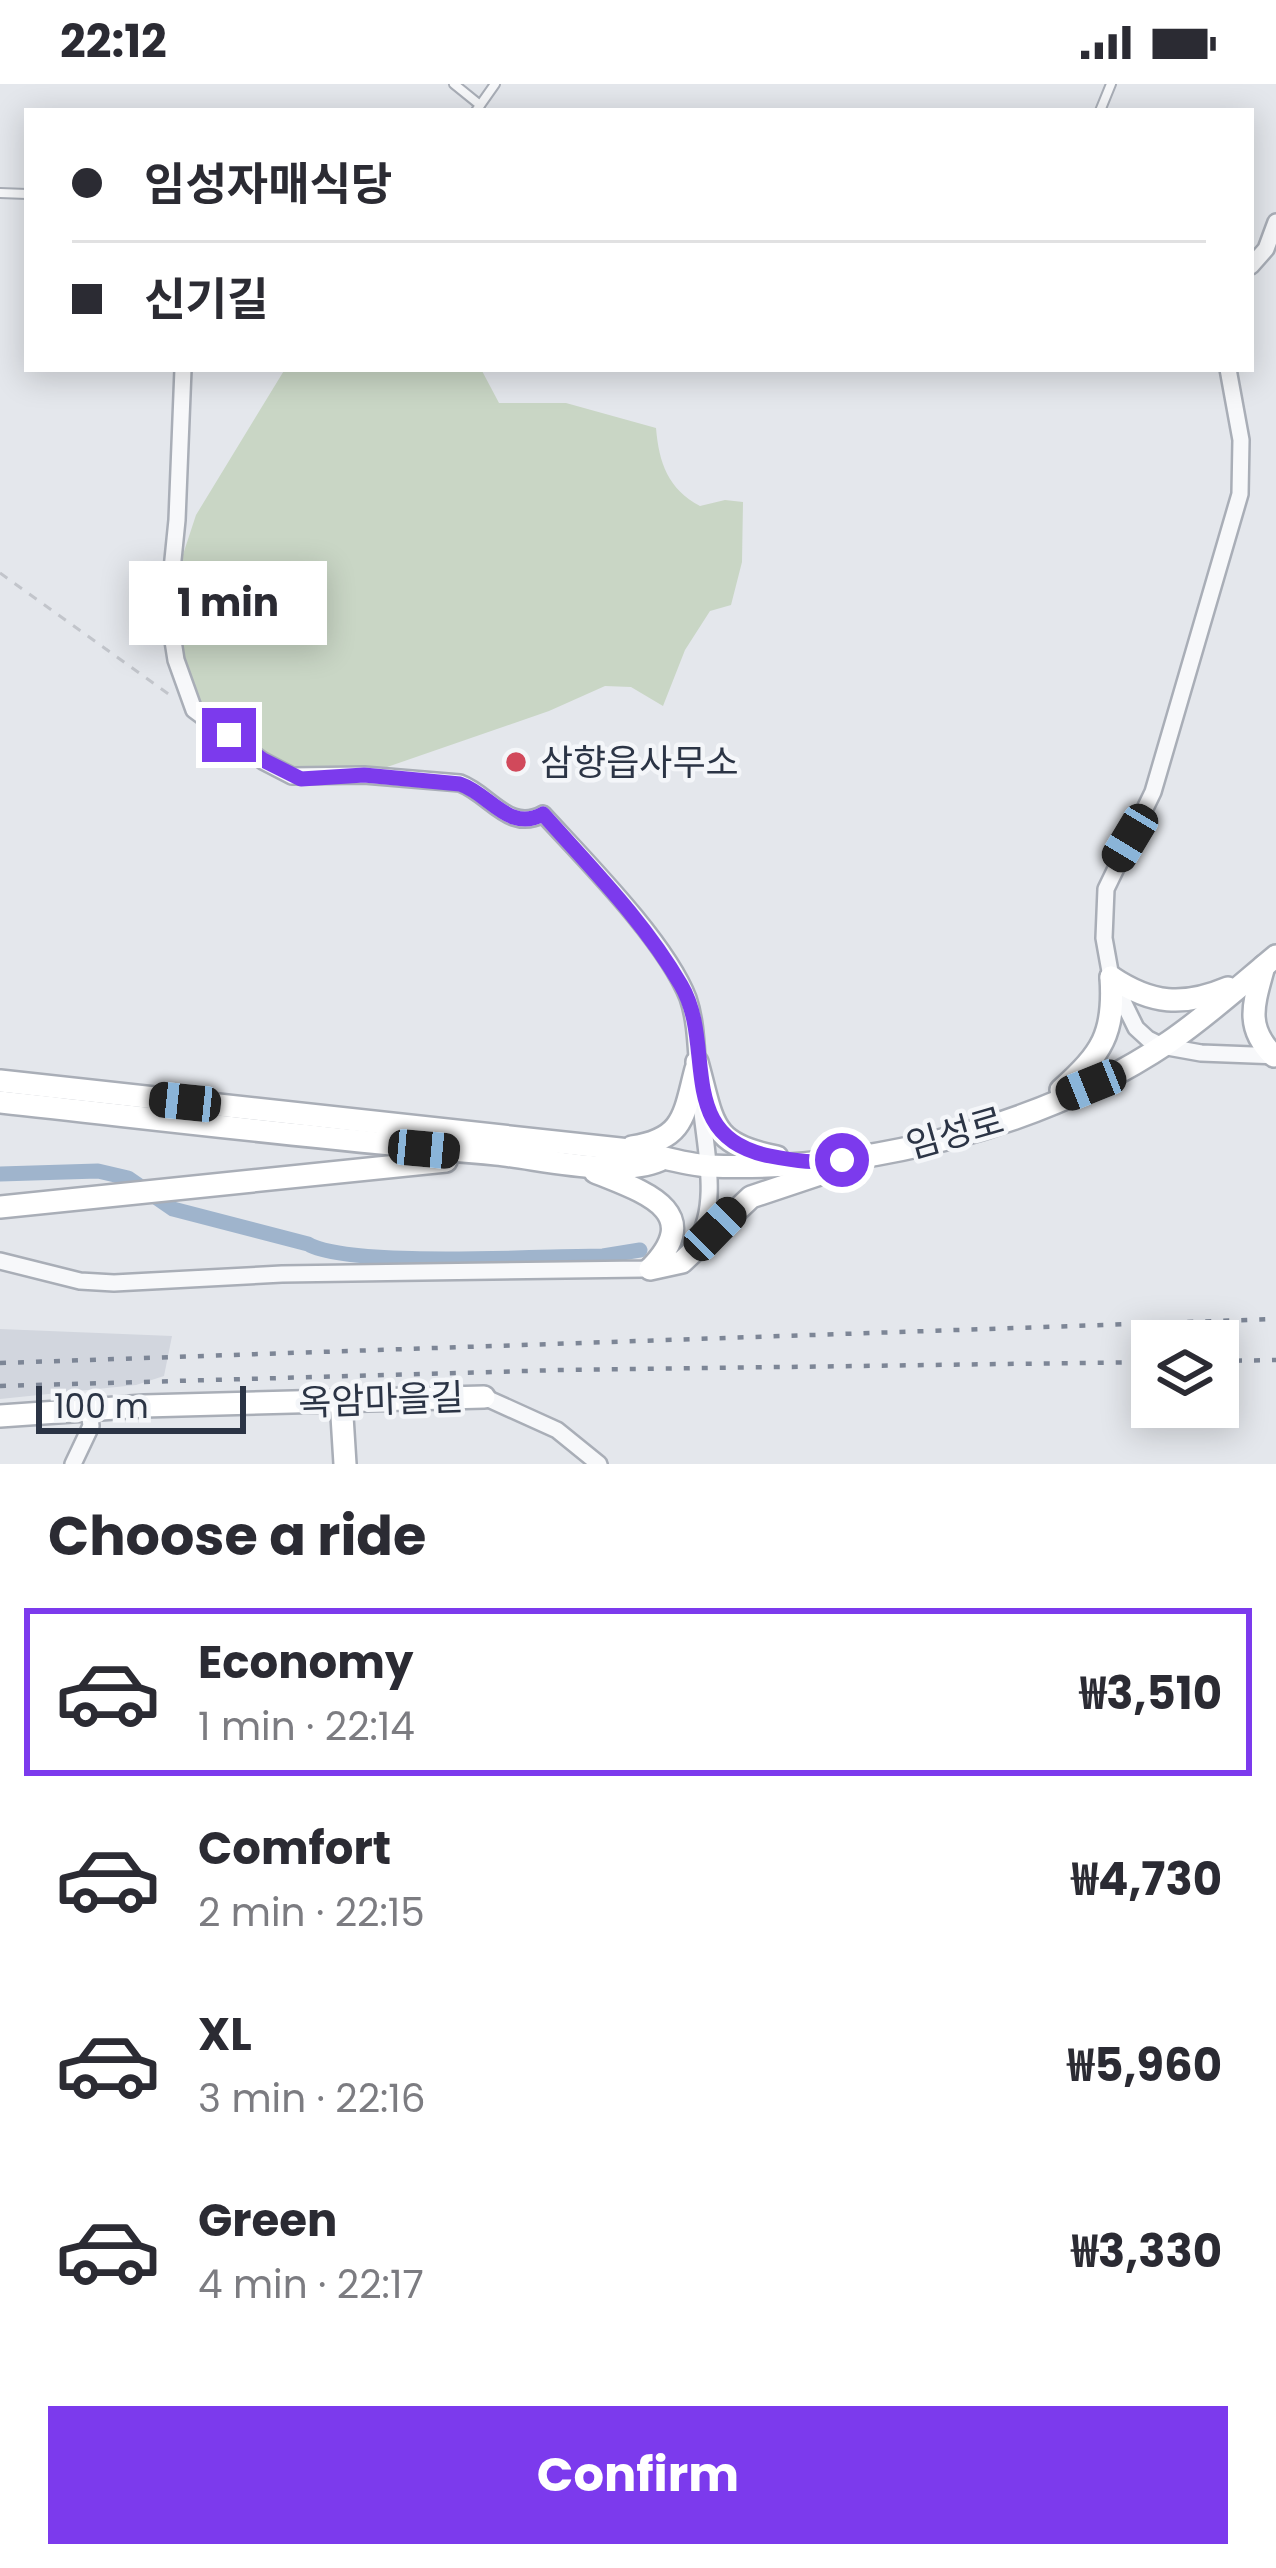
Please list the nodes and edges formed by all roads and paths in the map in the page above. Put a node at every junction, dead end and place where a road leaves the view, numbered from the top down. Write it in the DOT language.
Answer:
graph roads {
  1 [pos="454,84"];
  2 [pos="495,84"];
  3 [pos="478,108"];
  4 [pos="1276,222"];
  5 [pos="1254,263"];
  6 [pos="183,372"];
  7 [pos="1229,372"];
  8 [pos="0,573"];
  9 [pos="194,710"];
  10 [pos="1270,961"];
  11 [pos="1111,977"];
  12 [pos="1162,1046"];
  13 [pos="1275,1056"];
  14 [pos="697,1062"];
  15 [pos="0,1082"];
  16 [pos="0,1102"];
  17 [pos="1048,1102"];
  18 [pos="620,1149"];
  19 [pos="500,1155"];
  20 [pos="871,1155"];
  21 [pos="660,1160"];
  22 [pos="569,1162"];
  23 [pos="813,1165"];
  24 [pos="706,1166"];
  25 [pos="0,1207"];
  26 [pos="0,1261"];
  27 [pos="650,1268"];
  28 [pos="484,1397"];
  29 [pos="341,1400"];
  30 [pos="89,1409"];
  31 [pos="0,1416"];
  32 [pos="73,1464"];
  33 [pos="345,1464"];
  34 [pos="599,1464"];
  1 -- 3 [label="lane"];
  2 -- 3 [label="lane"];
  4 -- 5 [label="street"];
  6 -- 9 [label="street"];
  7 -- 11 [label="street"];
  8 -- 9 [label="path"];
  9 -- 14 [label="street"];
  10 -- 11 [label="main road"];
  10 -- 12 [label="main road, 임성로"];
  10 -- 13 [label="main road"];
  11 -- 12 [label="street"];
  11 -- 17 [label="main road"];
  12 -- 13 [label="street"];
  12 -- 17 [label="main road, 임성로"];
  14 -- 18 [label="main road"];
  14 -- 23 [label="main road"];
  14 -- 24 [label="street"];
  15 -- 18 [label="main road, 임성로"];
  16 -- 19 [label="main road, 임성로"];
  17 -- 20 [label="main road, 임성로"];
  18 -- 21 [label="main road, 임성로"];
  19 -- 22 [label="main road, 임성로"];
  19 -- 25 [label="main road, 임성로"];
  20 -- 23 [label="main road, 임성로"];
  20 -- 27 [label="main road"];
  21 -- 22 [label="main road, 임성로"];
  21 -- 24 [label="main road, 임성로"];
  22 -- 27 [label="main road"];
  23 -- 24 [label="main road, 임성로"];
  24 -- 27 [label="street"];
  26 -- 27 [label="street"];
  28 -- 29 [label="main road, 옥암마을길"];
  28 -- 34 [label="street, 옥암마을길"];
  29 -- 30 [label="main road, 옥암마을길"];
  29 -- 33 [label="main road"];
  30 -- 31 [label="main road, 옥암마을길"];
  30 -- 32 [label="street"];
}
